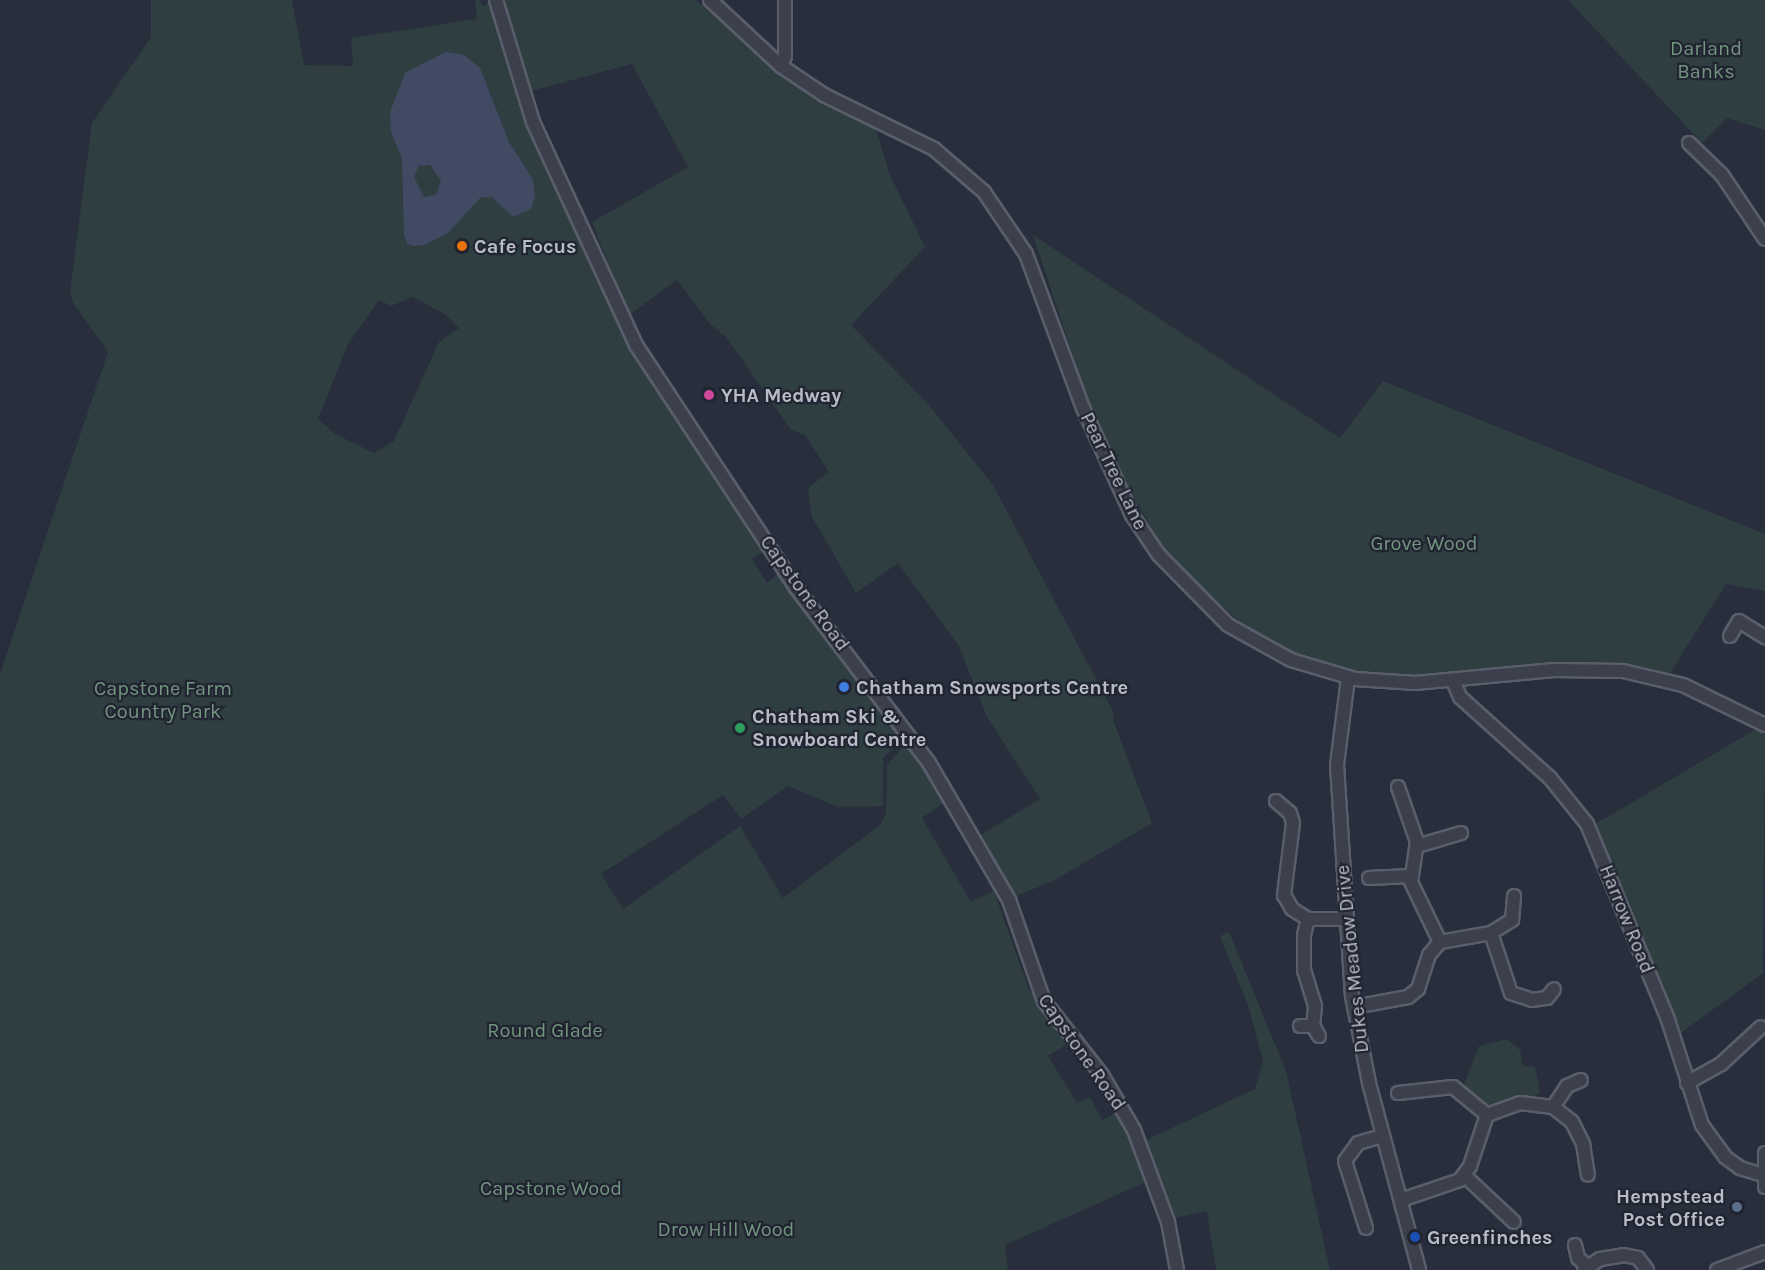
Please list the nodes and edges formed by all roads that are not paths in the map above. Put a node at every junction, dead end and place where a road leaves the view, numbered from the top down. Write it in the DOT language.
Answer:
graph roads {
  1 [pos="496,0"];
  2 [pos="710,0"];
  3 [pos="785,0"];
  4 [pos="781,66"];
  5 [pos="1689,143"];
  6 [pos="1765,239"];
  7 [pos="1730,636"];
  8 [pos="1765,637"];
  9 [pos="1348,678"];
  10 [pos="1453,681"];
  11 [pos="1765,725"];
  12 [pos="1398,787"];
  13 [pos="1276,801"];
  14 [pos="1461,833"];
  15 [pos="1417,846"];
  16 [pos="1410,876"];
  17 [pos="1369,878"];
  18 [pos="1514,896"];
  19 [pos="1308,919"];
  20 [pos="1345,919"];
  21 [pos="1491,933"];
  22 [pos="1440,942"];
  23 [pos="1554,989"];
  24 [pos="1354,1007"];
  25 [pos="1761,1027"];
  26 [pos="1311,1029"];
  27 [pos="1581,1080"];
  28 [pos="1687,1083"];
  29 [pos="1398,1094"];
  30 [pos="1553,1107"];
  31 [pos="1487,1115"];
  32 [pos="1383,1136"];
  33 [pos="1765,1154"];
  34 [pos="1588,1175"];
  35 [pos="1465,1176"];
  36 [pos="1764,1181"];
  37 [pos="1401,1200"];
  38 [pos="1514,1222"];
  39 [pos="1366,1228"];
  40 [pos="1575,1245"];
  41 [pos="1765,1252"];
  42 [pos="1585,1268"];
  43 [pos="1177,1270"];
  44 [pos="1419,1270"];
  45 [pos="1647,1270"];
  46 [pos="1718,1270"];
  1 -- 43 [label="street, Capstone Road"];
  2 -- 4 [label="street, Pear Tree Lane"];
  3 -- 4 [label="street"];
  4 -- 9 [label="street, Pear Tree Lane"];
  5 -- 6 [label="street"];
  7 -- 8 [label="street"];
  9 -- 10 [label="street, Pear Tree Lane"];
  9 -- 20 [label="street, Dukes Meadow Drive"];
  10 -- 11 [label="street, Pear Tree Lane"];
  10 -- 28 [label="street, Harrow Road"];
  12 -- 15 [label="street"];
  13 -- 19 [label="street"];
  14 -- 15 [label="street"];
  15 -- 16 [label="street"];
  16 -- 17 [label="street"];
  16 -- 22 [label="street"];
  18 -- 21 [label="street"];
  19 -- 20 [label="street"];
  19 -- 26 [label="street"];
  20 -- 24 [label="street, Dukes Meadow Drive"];
  21 -- 22 [label="street"];
  21 -- 23 [label="street"];
  22 -- 24 [label="street"];
  24 -- 32 [label="street, Dukes Meadow Drive"];
  25 -- 28 [label="street"];
  27 -- 30 [label="street"];
  28 -- 36 [label="street, Harrow Road"];
  29 -- 31 [label="street"];
  30 -- 31 [label="street"];
  30 -- 34 [label="street"];
  31 -- 35 [label="street"];
  32 -- 37 [label="street, Dukes Meadow Drive"];
  32 -- 39 [label="street"];
  33 -- 36 [label="street"];
  35 -- 37 [label="street"];
  35 -- 38 [label="street"];
  37 -- 44 [label="street, Dukes Meadow Drive"];
  40 -- 42 [label="street"];
  41 -- 46 [label="street"];
  42 -- 45 [label="street"];
}
